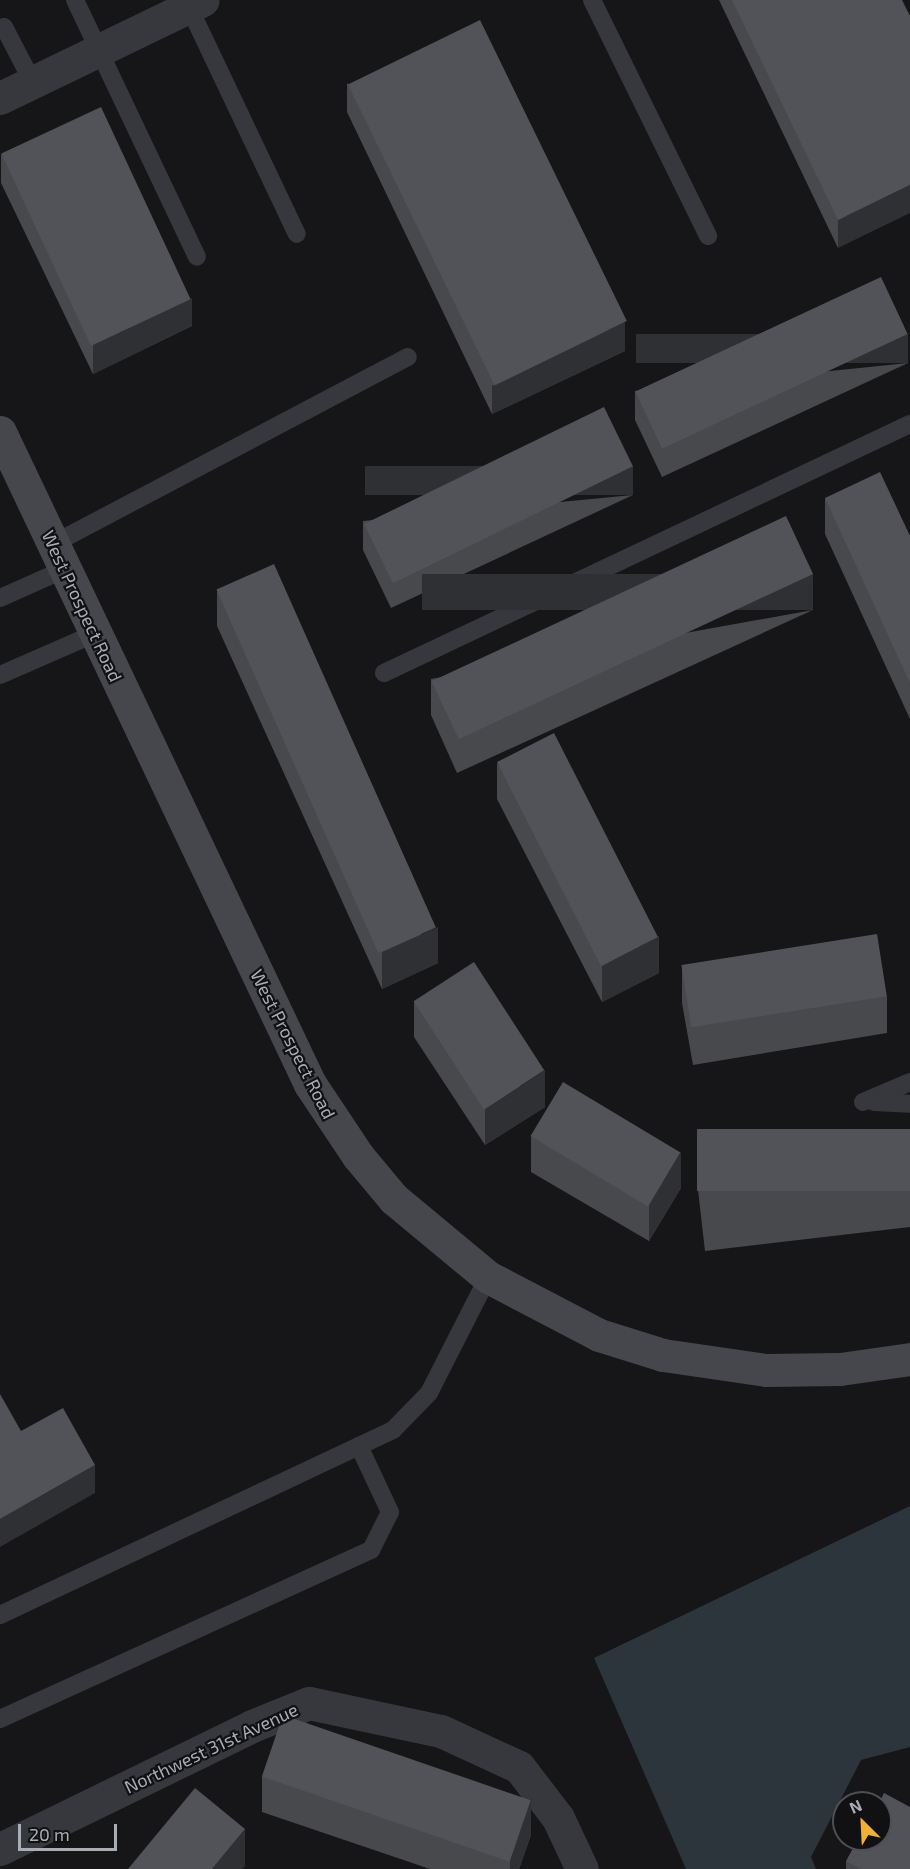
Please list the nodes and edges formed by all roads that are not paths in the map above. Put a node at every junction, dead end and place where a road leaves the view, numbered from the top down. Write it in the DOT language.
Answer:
graph roads {
  1 [pos="75,0"];
  2 [pos="592,0"];
  3 [pos="196,3"];
  4 [pos="0,29"];
  5 [pos="100,50"];
  6 [pos="33,83"];
  7 [pos="0,98"];
  8 [pos="297,234"];
  9 [pos="708,236"];
  10 [pos="197,257"];
  11 [pos="408,357"];
  12 [pos="910,424"];
  13 [pos="0,432"];
  14 [pos="59,556"];
  15 [pos="0,598"];
  16 [pos="96,633"];
  17 [pos="384,673"];
  18 [pos="0,675"];
  19 [pos="910,1082"];
  20 [pos="910,1104"];
  21 [pos="488,1277"];
  22 [pos="910,1359"];
  23 [pos="359,1446"];
  24 [pos="0,1615"];
  25 [pos="0,1719"];
  26 [pos="0,1849"];
  27 [pos="582,1869"];
  1 -- 5 [label="lane"];
  2 -- 9 [label="lane"];
  3 -- 5 [label="street"];
  3 -- 8 [label="lane"];
  4 -- 6 [label="lane"];
  5 -- 6 [label="street"];
  5 -- 10 [label="lane"];
  6 -- 7 [label="street"];
  11 -- 14 [label="lane"];
  12 -- 17 [label="lane"];
  13 -- 14 [label="main road, West Prospect Road"];
  14 -- 15 [label="lane"];
  14 -- 16 [label="main road, West Prospect Road"];
  16 -- 18 [label="lane"];
  16 -- 21 [label="main road, West Prospect Road"];
  19 -- 20 [label="lane"];
  21 -- 22 [label="main road, West Prospect Road"];
  21 -- 23 [label="lane"];
  23 -- 24 [label="lane"];
  23 -- 25 [label="lane"];
  26 -- 27 [label="street, Northwest 31st Avenue"];
}
